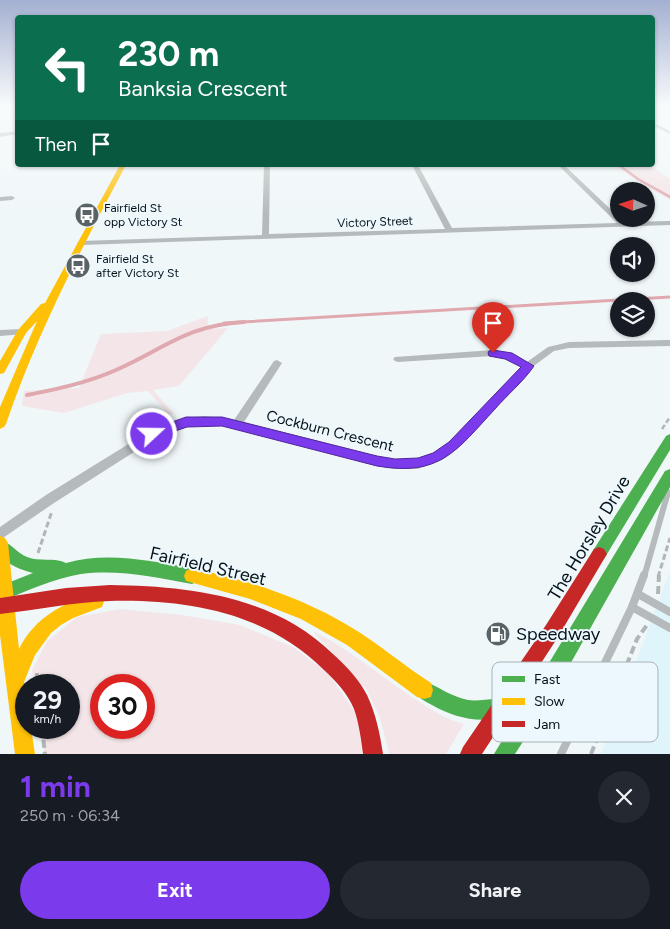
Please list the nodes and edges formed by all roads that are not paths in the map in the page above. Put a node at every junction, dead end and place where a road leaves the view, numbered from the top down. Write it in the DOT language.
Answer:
graph roads {
  1 [pos="121,167"];
  2 [pos="267,167"];
  3 [pos="416,167"];
  4 [pos="563,167"];
  5 [pos="12,198"];
  6 [pos="0,199"];
  7 [pos="610,212"];
  8 [pos="655,223"];
  9 [pos="670,223"];
  10 [pos="610,224"];
  11 [pos="449,230"];
  12 [pos="265,237"];
  13 [pos="80,243"];
  14 [pos="53,295"];
  15 [pos="40,327"];
  16 [pos="22,332"];
  17 [pos="0,333"];
  18 [pos="670,343"];
  19 [pos="398,359"];
  20 [pos="277,362"];
  21 [pos="528,366"];
  22 [pos="0,370"];
  23 [pos="0,396"];
  24 [pos="0,424"];
  25 [pos="237,424"];
  26 [pos="670,439"];
  27 [pos="670,476"];
  28 [pos="0,534"];
  29 [pos="0,543"];
  30 [pos="0,548"];
  31 [pos="78,568"];
  32 [pos="2,592"];
  33 [pos="132,594"];
  34 [pos="638,594"];
  35 [pos="3,606"];
  36 [pos="632,608"];
  37 [pos="670,612"];
  38 [pos="670,628"];
  39 [pos="531,662"];
  40 [pos="560,662"];
  41 [pos="606,662"];
  42 [pos="18,674"];
  43 [pos="15,677"];
  44 [pos="492,710"];
  45 [pos="492,721"];
  46 [pos="22,739"];
  47 [pos="511,742"];
  48 [pos="567,742"];
  49 [pos="24,754"];
  50 [pos="373,754"];
  51 [pos="470,754"];
  52 [pos="504,754"];
  53 [pos="561,754"];
  1 -- 13 [label="main road"];
  2 -- 12 [label="street"];
  3 -- 11 [label="street"];
  4 -- 7 [label="street"];
  5 -- 6 [label="street"];
  8 -- 9 [label="street, Victory Street"];
  10 -- 11 [label="street, Victory Street"];
  11 -- 12 [label="street, Victory Street"];
  12 -- 13 [label="street, Victory Street"];
  13 -- 14 [label="main road"];
  14 -- 15 [label="main road"];
  14 -- 16 [label="main road"];
  15 -- 23 [label="main road"];
  15 -- 24 [label="main road"];
  16 -- 17 [label="street"];
  16 -- 22 [label="main road"];
  18 -- 21 [label="street, Cockburn Crescent"];
  19 -- 21 [label="street"];
  20 -- 25 [label="street"];
  21 -- 25 [label="street, Cockburn Crescent"];
  25 -- 28 [label="street, Cockburn Crescent"];
  26 -- 39 [label="main road, The Horsley Drive"];
  27 -- 34 [label="lane"];
  27 -- 40 [label="main road"];
  29 -- 30 [label="main road"];
  30 -- 31 [label="main road"];
  30 -- 32 [label="main road"];
  31 -- 32 [label="main road, Fairfield Street"];
  31 -- 44 [label="main road, Fairfield Street"];
  32 -- 35 [label="main road"];
  33 -- 35 [label="main road"];
  33 -- 42 [label="main road"];
  33 -- 50 [label="main road"];
  34 -- 36 [label="lane"];
  34 -- 37 [label="lane"];
  35 -- 43 [label="main road"];
  36 -- 38 [label="lane"];
  36 -- 41 [label="lane"];
  45 -- 51 [label="main road, The Horsley Drive"];
  46 -- 49 [label="main road"];
  47 -- 52 [label="main road"];
  48 -- 53 [label="lane"];
}
